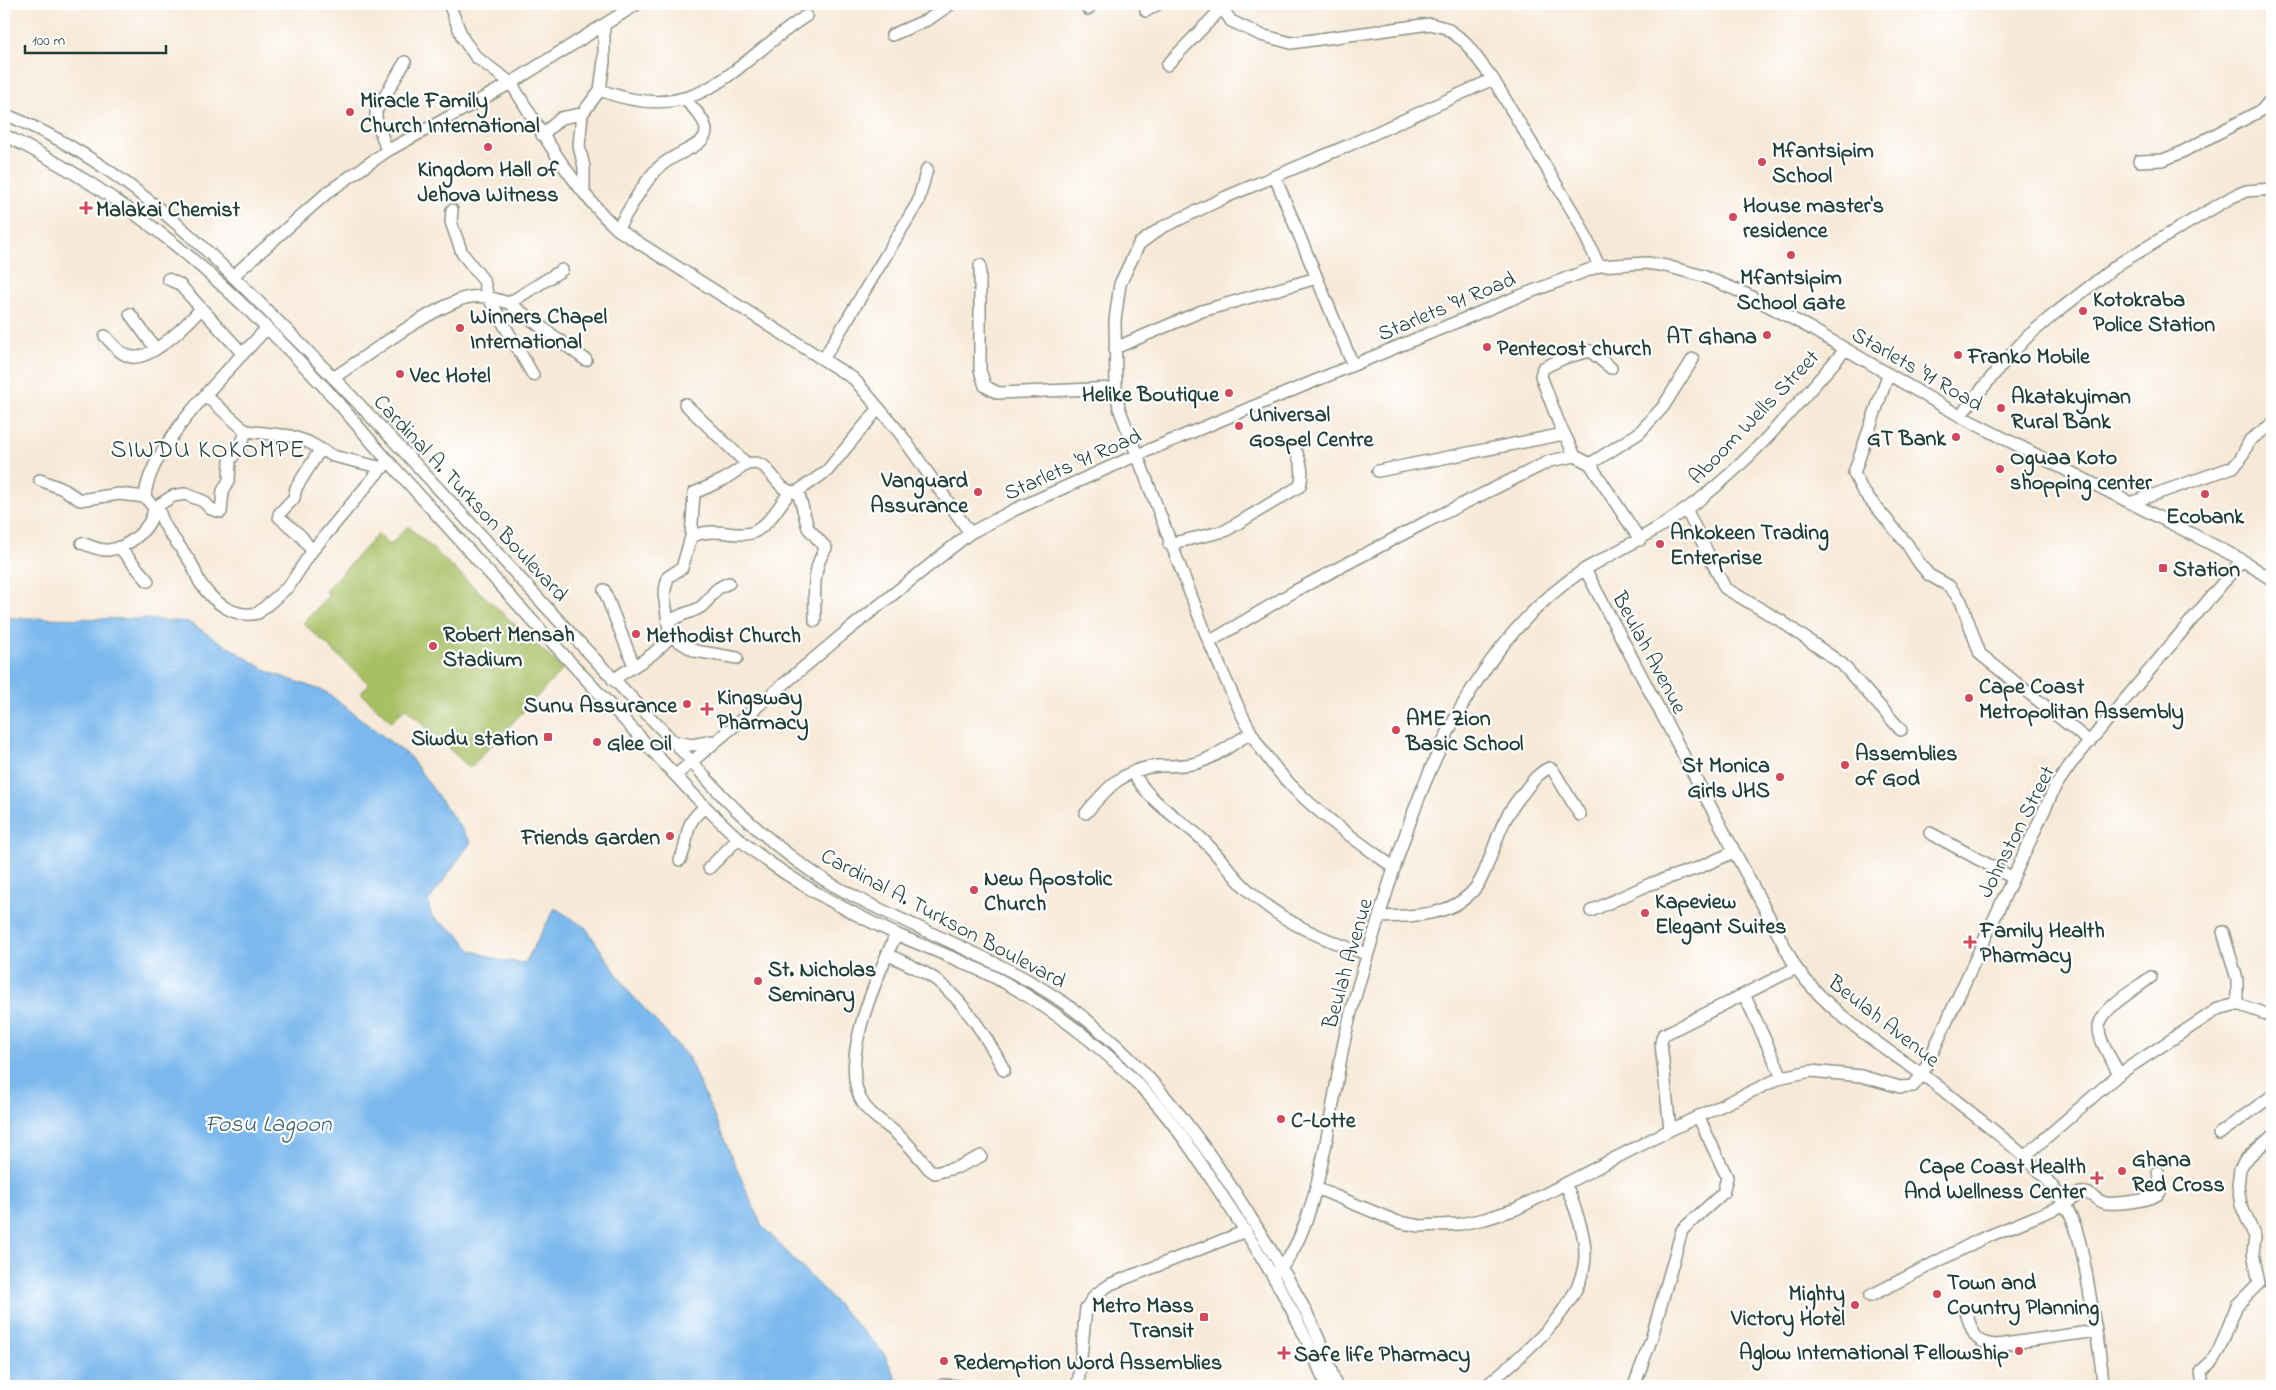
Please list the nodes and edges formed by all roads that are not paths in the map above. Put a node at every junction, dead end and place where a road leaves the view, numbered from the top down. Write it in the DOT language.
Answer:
graph roads {
  1 [pos="450,4"];
  2 [pos="637,4"];
  3 [pos="951,4"];
  4 [pos="1158,4"];
  5 [pos="1221,6"];
  6 [pos="1146,10"];
  7 [pos="806,16"];
  8 [pos="604,26"];
  9 [pos="892,35"];
  10 [pos="405,62"];
  11 [pos="1167,64"];
  12 [pos="1493,80"];
  13 [pos="511,83"];
  14 [pos="600,90"];
  15 [pos="683,98"];
  16 [pos="2272,98"];
  17 [pos="2267,112"];
  18 [pos="4,114"];
  19 [pos="582,114"];
  20 [pos="4,135"];
  21 [pos="542,135"];
  22 [pos="387,151"];
  23 [pos="2139,161"];
  24 [pos="927,168"];
  25 [pos="1275,177"];
  26 [pos="2272,189"];
  27 [pos="584,192"];
  28 [pos="452,210"];
  29 [pos="617,229"];
  30 [pos="980,265"];
  31 [pos="1599,266"];
  32 [pos="562,270"];
  33 [pos="233,276"];
  34 [pos="1318,278"];
  35 [pos="168,279"];
  36 [pos="488,297"];
  37 [pos="509,303"];
  38 [pos="201,309"];
  39 [pos="267,311"];
  40 [pos="130,314"];
  41 [pos="258,320"];
  42 [pos="266,329"];
  43 [pos="105,336"];
  44 [pos="155,348"];
  45 [pos="1115,348"];
  46 [pos="1844,350"];
  47 [pos="243,354"];
  48 [pos="824,358"];
  49 [pos="1693,359"];
  50 [pos="586,360"];
  51 [pos="1353,365"];
  52 [pos="1611,368"];
  53 [pos="533,375"];
  54 [pos="1888,375"];
  55 [pos="333,378"];
  56 [pos="1116,388"];
  57 [pos="206,396"];
  58 [pos="685,404"];
  59 [pos="879,408"];
  60 [pos="1960,416"];
  61 [pos="2272,424"];
  62 [pos="246,431"];
  63 [pos="1564,434"];
  64 [pos="1295,449"];
  65 [pos="320,450"];
  66 [pos="1137,455"];
  67 [pos="1575,456"];
  68 [pos="747,464"];
  69 [pos="1590,464"];
  70 [pos="387,466"];
  71 [pos="1378,471"];
  72 [pos="426,474"];
  73 [pos="40,480"];
  74 [pos="414,488"];
  75 [pos="794,492"];
  76 [pos="145,497"];
  77 [pos="2130,503"];
  78 [pos="156,507"];
  79 [pos="1686,509"];
  80 [pos="970,533"];
  81 [pos="691,537"];
  82 [pos="1640,540"];
  83 [pos="82,543"];
  84 [pos="1170,544"];
  85 [pos="120,547"];
  86 [pos="312,551"];
  87 [pos="2242,560"];
  88 [pos="1585,569"];
  89 [pos="2272,580"];
  90 [pos="148,581"];
  91 [pos="729,583"];
  92 [pos="604,590"];
  93 [pos="815,621"];
  94 [pos="669,623"];
  95 [pos="670,636"];
  96 [pos="1209,642"];
  97 [pos="737,658"];
  98 [pos="594,661"];
  99 [pos="634,666"];
  100 [pos="581,674"];
  101 [pos="613,680"];
  102 [pos="1901,730"];
  103 [pos="1251,733"];
  104 [pos="715,740"];
  105 [pos="672,741"];
  106 [pos="2090,742"];
  107 [pos="690,760"];
  108 [pos="1133,772"];
  109 [pos="676,774"];
  110 [pos="705,807"];
  111 [pos="1086,813"];
  112 [pos="1580,815"];
  113 [pos="1930,833"];
  114 [pos="739,838"];
  115 [pos="1734,852"];
  116 [pos="680,860"];
  117 [pos="1394,867"];
  118 [pos="709,868"];
  119 [pos="2013,878"];
  120 [pos="1591,911"];
  121 [pos="1379,916"];
  122 [pos="2223,932"];
  123 [pos="896,934"];
  124 [pos="887,954"];
  125 [pos="1367,954"];
  126 [pos="1796,968"];
  127 [pos="2151,977"];
  128 [pos="1744,994"];
  129 [pos="2237,1004"];
  130 [pos="2272,1016"];
  131 [pos="1004,1070"];
  132 [pos="2119,1074"];
  133 [pos="1922,1075"];
  134 [pos="1782,1077"];
  135 [pos="2272,1096"];
  136 [pos="1698,1116"];
  137 [pos="1670,1130"];
  138 [pos="2219,1134"];
  139 [pos="2272,1136"];
  140 [pos="981,1156"];
  141 [pos="2025,1156"];
  142 [pos="2158,1172"];
  143 [pos="1566,1184"];
  144 [pos="1316,1188"];
  145 [pos="2064,1205"];
  146 [pos="1246,1231"];
  147 [pos="1283,1266"];
  148 [pos="1273,1276"];
  149 [pos="1870,1296"];
  150 [pos="1965,1310"];
  151 [pos="2096,1331"];
  152 [pos="943,1385"];
  153 [pos="959,1386"];
  154 [pos="1078,1386"];
  155 [pos="1326,1386"];
  156 [pos="1336,1386"];
  157 [pos="1486,1386"];
  158 [pos="1634,1386"];
  159 [pos="2103,1386"];
  160 [pos="2203,1386"];
  1 -- 13 [label="street"];
  2 -- 8 [label="street"];
  3 -- 9 [label="street"];
  4 -- 6 [label="street"];
  5 -- 11 [label="street"];
  5 -- 12 [label="street"];
  7 -- 15 [label="street"];
  8 -- 13 [label="street"];
  8 -- 14 [label="street"];
  10 -- 22 [label="street"];
  12 -- 25 [label="street"];
  12 -- 31 [label="street"];
  13 -- 21 [label="street"];
  13 -- 22 [label="street"];
  14 -- 15 [label="street"];
  14 -- 19 [label="street"];
  15 -- 29 [label="street"];
  16 -- 17 [label="street"];
  17 -- 23 [label="street"];
  18 -- 33 [label="street, Cardinal A. Turkson Boulevard"];
  19 -- 21 [label="street"];
  19 -- 27 [label="street"];
  20 -- 41 [label="street, Cardinal A. Turkson Boulevard"];
  21 -- 27 [label="street"];
  22 -- 33 [label="street"];
  24 -- 48 [label="street"];
  25 -- 34 [label="street"];
  25 -- 45 [label="street"];
  26 -- 60 [label="street"];
  27 -- 29 [label="street"];
  28 -- 36 [label="street"];
  29 -- 48 [label="street"];
  30 -- 56 [label="street"];
  31 -- 46 [label="street, Starlets '91 Road"];
  31 -- 51 [label="street, Starlets '91 Road"];
  32 -- 37 [label="street"];
  33 -- 39 [label="street, Cardinal A. Turkson Boulevard"];
  34 -- 45 [label="street"];
  34 -- 51 [label="street"];
  35 -- 38 [label="street"];
  36 -- 37 [label="street"];
  36 -- 53 [label="street"];
  36 -- 55 [label="street"];
  37 -- 50 [label="street"];
  38 -- 44 [label="street"];
  38 -- 47 [label="street"];
  39 -- 41 [label="street"];
  39 -- 55 [label="street, Cardinal A. Turkson Boulevard"];
  40 -- 44 [label="street"];
  41 -- 42 [label="street, Cardinal A. Turkson Boulevard"];
  42 -- 47 [label="street"];
  42 -- 70 [label="street, Cardinal A. Turkson Boulevard"];
  43 -- 44 [label="street"];
  45 -- 56 [label="street"];
  46 -- 54 [label="street, Starlets '91 Road"];
  46 -- 79 [label="street, Aboom Wells Street"];
  47 -- 57 [label="street"];
  48 -- 59 [label="street"];
  49 -- 69 [label="street"];
  51 -- 66 [label="street, Starlets '91 Road"];
  52 -- 63 [label="street"];
  54 -- 60 [label="street, Starlets '91 Road"];
  54 -- 106 [label="street"];
  55 -- 72 [label="street, Cardinal A. Turkson Boulevard"];
  56 -- 66 [label="street"];
  57 -- 62 [label="street"];
  57 -- 76 [label="street"];
  58 -- 68 [label="street"];
  59 -- 75 [label="street"];
  59 -- 80 [label="street"];
  60 -- 77 [label="street, Starlets '91 Road"];
  61 -- 77 [label="street"];
  62 -- 65 [label="street"];
  62 -- 78 [label="street"];
  63 -- 67 [label="street"];
  63 -- 71 [label="street"];
  64 -- 84 [label="street"];
  65 -- 70 [label="street"];
  65 -- 86 [label="street"];
  66 -- 80 [label="street, Starlets '91 Road"];
  66 -- 84 [label="street"];
  67 -- 69 [label="street"];
  67 -- 96 [label="street"];
  68 -- 75 [label="street"];
  68 -- 81 [label="street"];
  69 -- 82 [label="street"];
  70 -- 74 [label="street, Cardinal A. Turkson Boulevard"];
  70 -- 86 [label="street"];
  72 -- 74 [label="street"];
  72 -- 98 [label="street, Cardinal A. Turkson Boulevard"];
  73 -- 76 [label="street"];
  74 -- 100 [label="street, Cardinal A. Turkson Boulevard"];
  75 -- 81 [label="street"];
  75 -- 93 [label="street"];
  76 -- 78 [label="street"];
  77 -- 87 [label="street, Starlets '91 Road"];
  78 -- 85 [label="street"];
  78 -- 86 [label="street"];
  79 -- 82 [label="street, Aboom Wells Street"];
  79 -- 102 [label="street"];
  80 -- 104 [label="street, Starlets '91 Road"];
  81 -- 94 [label="street"];
  82 -- 88 [label="street, Aboom Wells Street"];
  83 -- 85 [label="street"];
  84 -- 96 [label="street"];
  85 -- 90 [label="street"];
  87 -- 89 [label="street, Starlets '91 Road"];
  87 -- 106 [label="street, Johnston Street"];
  88 -- 115 [label="street, Beulah Avenue"];
  88 -- 117 [label="street, Beulah Avenue"];
  91 -- 94 [label="street"];
  92 -- 99 [label="street"];
  94 -- 95 [label="street"];
  95 -- 97 [label="street"];
  95 -- 99 [label="street"];
  96 -- 103 [label="street"];
  98 -- 100 [label="street"];
  98 -- 101 [label="street, Cardinal A. Turkson Boulevard"];
  99 -- 101 [label="street"];
  100 -- 109 [label="street, Cardinal A. Turkson Boulevard"];
  101 -- 105 [label="street, Cardinal A. Turkson Boulevard"];
  103 -- 108 [label="street"];
  103 -- 117 [label="street"];
  104 -- 105 [label="street"];
  104 -- 107 [label="street, Starlets '91 Road"];
  105 -- 107 [label="street, Cardinal A. Turkson Boulevard"];
  106 -- 119 [label="street, Johnston Street"];
  107 -- 109 [label="street, Starlets '91 Road"];
  107 -- 147 [label="street, Cardinal A. Turkson Boulevard"];
  108 -- 111 [label="street"];
  108 -- 125 [label="street"];
  109 -- 110 [label="street, Cardinal A. Turkson Boulevard"];
  110 -- 114 [label="street, Cardinal A. Turkson Boulevard"];
  110 -- 116 [label="street"];
  112 -- 121 [label="street"];
  113 -- 119 [label="street"];
  114 -- 118 [label="street"];
  114 -- 123 [label="street, Cardinal A. Turkson Boulevard"];
  115 -- 120 [label="street"];
  115 -- 126 [label="street, Beulah Avenue"];
  117 -- 121 [label="street, Beulah Avenue"];
  119 -- 133 [label="street, Johnston Street"];
  121 -- 125 [label="street, Beulah Avenue"];
  122 -- 129 [label="street"];
  123 -- 124 [label="street"];
  123 -- 146 [label="street, Cardinal A. Turkson Boulevard"];
  124 -- 131 [label="street"];
  124 -- 140 [label="street"];
  125 -- 144 [label="street, Beulah Avenue"];
  126 -- 128 [label="street"];
  126 -- 133 [label="street, Beulah Avenue"];
  127 -- 132 [label="street"];
  128 -- 134 [label="street"];
  128 -- 137 [label="street"];
  129 -- 130 [label="street"];
  129 -- 132 [label="street"];
  132 -- 141 [label="street"];
  133 -- 134 [label="street"];
  133 -- 141 [label="street, Beulah Avenue"];
  134 -- 136 [label="street"];
  135 -- 138 [label="street"];
  136 -- 137 [label="street"];
  136 -- 158 [label="street"];
  137 -- 143 [label="street"];
  139 -- 160 [label="street"];
  141 -- 145 [label="street, Beulah Avenue"];
  142 -- 145 [label="street"];
  143 -- 144 [label="street"];
  143 -- 157 [label="street"];
  144 -- 147 [label="street, Beulah Avenue"];
  145 -- 149 [label="street"];
  145 -- 151 [label="street, Beulah Avenue"];
  146 -- 148 [label="street, Cardinal A. Turkson Boulevard"];
  146 -- 154 [label="street"];
  147 -- 148 [label="street, Beulah Avenue"];
  147 -- 156 [label="street, Cardinal A. Turkson Boulevard"];
  148 -- 155 [label="street, Cardinal A. Turkson Boulevard"];
  150 -- 151 [label="street"];
  151 -- 159 [label="street, Beulah Avenue"];
  152 -- 153 [label="street"];
}
